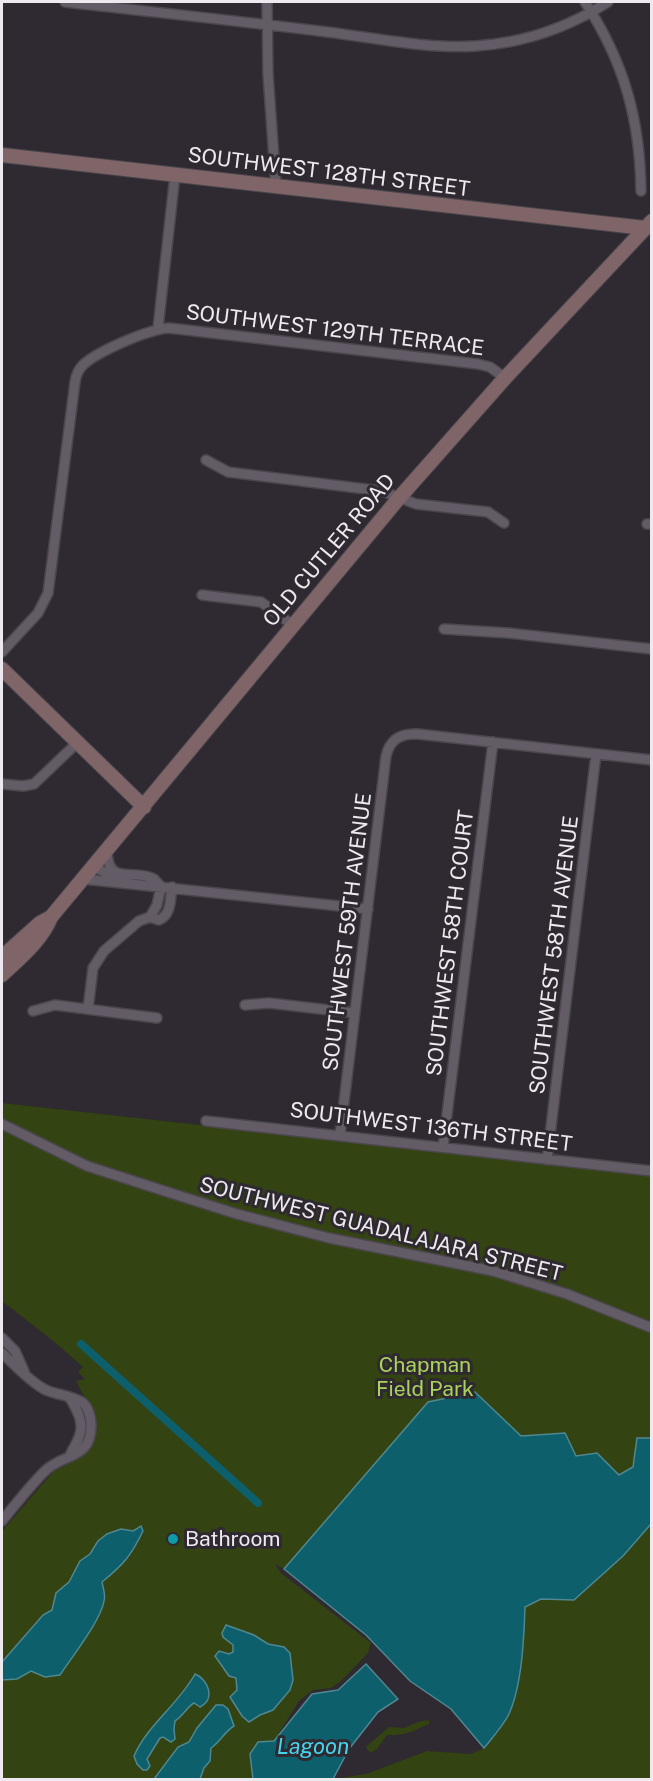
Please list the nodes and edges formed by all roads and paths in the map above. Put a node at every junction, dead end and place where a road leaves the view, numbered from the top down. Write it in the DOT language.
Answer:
graph roads {
  1 [pos="64,2"];
  2 [pos="81,2"];
  3 [pos="267,2"];
  4 [pos="585,2"];
  5 [pos="608,2"];
  6 [pos="592,12"];
  7 [pos="266,24"];
  8 [pos="2,155"];
  9 [pos="175,175"];
  10 [pos="276,187"];
  11 [pos="641,191"];
  12 [pos="649,226"];
  13 [pos="158,328"];
  14 [pos="505,378"];
  15 [pos="206,460"];
  16 [pos="399,498"];
  17 [pos="504,523"];
  18 [pos="202,595"];
  19 [pos="294,626"];
  20 [pos="444,629"];
  21 [pos="651,649"];
  22 [pos="2,652"];
  23 [pos="2,669"];
  24 [pos="493,742"];
  25 [pos="77,743"];
  26 [pos="596,754"];
  27 [pos="651,760"];
  28 [pos="2,784"];
  29 [pos="144,807"];
  30 [pos="106,851"];
  31 [pos="94,866"];
  32 [pos="124,875"];
  33 [pos="83,879"];
  34 [pos="161,886"];
  35 [pos="172,887"];
  36 [pos="368,909"];
  37 [pos="51,917"];
  38 [pos="150,917"];
  39 [pos="2,957"];
  40 [pos="2,975"];
  41 [pos="245,1005"];
  42 [pos="88,1009"];
  43 [pos="33,1011"];
  44 [pos="355,1013"];
  45 [pos="157,1018"];
  46 [pos="206,1121"];
  47 [pos="2,1124"];
  48 [pos="340,1135"];
  49 [pos="443,1147"];
  50 [pos="547,1160"];
  51 [pos="651,1168"];
  52 [pos="651,1328"];
  53 [pos="2,1338"];
  54 [pos="2,1353"];
  55 [pos="24,1373"];
  56 [pos="2,1521"];
  1 -- 2 [label="street"];
  2 -- 7 [label="street"];
  3 -- 7 [label="street"];
  4 -- 6 [label="street"];
  5 -- 6 [label="street"];
  6 -- 7 [label="street"];
  6 -- 11 [label="street"];
  7 -- 10 [label="street"];
  8 -- 9 [label="main road, SOUTHWEST 128TH STREET"];
  9 -- 10 [label="main road, SOUTHWEST 128TH STREET"];
  9 -- 13 [label="street"];
  10 -- 12 [label="main road, SOUTHWEST 128TH STREET"];
  12 -- 14 [label="main road, OLD CUTLER ROAD"];
  13 -- 14 [label="street, SOUTHWEST 129TH TERRACE"];
  13 -- 22 [label="street"];
  14 -- 16 [label="main road, OLD CUTLER ROAD"];
  15 -- 16 [label="street"];
  16 -- 17 [label="street"];
  16 -- 19 [label="main road, OLD CUTLER ROAD"];
  18 -- 19 [label="street"];
  19 -- 29 [label="main road, OLD CUTLER ROAD"];
  20 -- 21 [label="street"];
  23 -- 25 [label="main road"];
  24 -- 26 [label="street"];
  24 -- 36 [label="street, SOUTHWEST 59TH AVENUE"];
  24 -- 49 [label="street, SOUTHWEST 58TH COURT"];
  25 -- 28 [label="street"];
  25 -- 29 [label="main road"];
  26 -- 27 [label="street"];
  26 -- 50 [label="street, SOUTHWEST 58TH AVENUE"];
  29 -- 30 [label="main road, OLD CUTLER ROAD"];
  30 -- 31 [label="main road, OLD CUTLER ROAD"];
  30 -- 32 [label="street"];
  31 -- 32 [label="street"];
  31 -- 33 [label="main road, OLD CUTLER ROAD"];
  32 -- 34 [label="street"];
  33 -- 34 [label="street"];
  33 -- 37 [label="main road, OLD CUTLER ROAD"];
  34 -- 35 [label="street"];
  34 -- 38 [label="street"];
  35 -- 36 [label="street"];
  35 -- 38 [label="street"];
  36 -- 44 [label="street, SOUTHWEST 59TH AVENUE"];
  37 -- 39 [label="main road, OLD CUTLER ROAD"];
  37 -- 40 [label="main road, OLD CUTLER ROAD"];
  38 -- 42 [label="street"];
  41 -- 44 [label="street"];
  42 -- 43 [label="street"];
  42 -- 45 [label="street"];
  44 -- 48 [label="street, SOUTHWEST 59TH AVENUE"];
  46 -- 48 [label="street, SOUTHWEST 136TH STREET"];
  47 -- 52 [label="street, SOUTHWEST GUADALAJARA STREET"];
  48 -- 49 [label="street, SOUTHWEST 136TH STREET"];
  49 -- 50 [label="street, SOUTHWEST 136TH STREET"];
  50 -- 51 [label="street, SOUTHWEST 136TH STREET"];
  53 -- 55 [label="street"];
  54 -- 55 [label="street"];
  55 -- 56 [label="street"];
}
